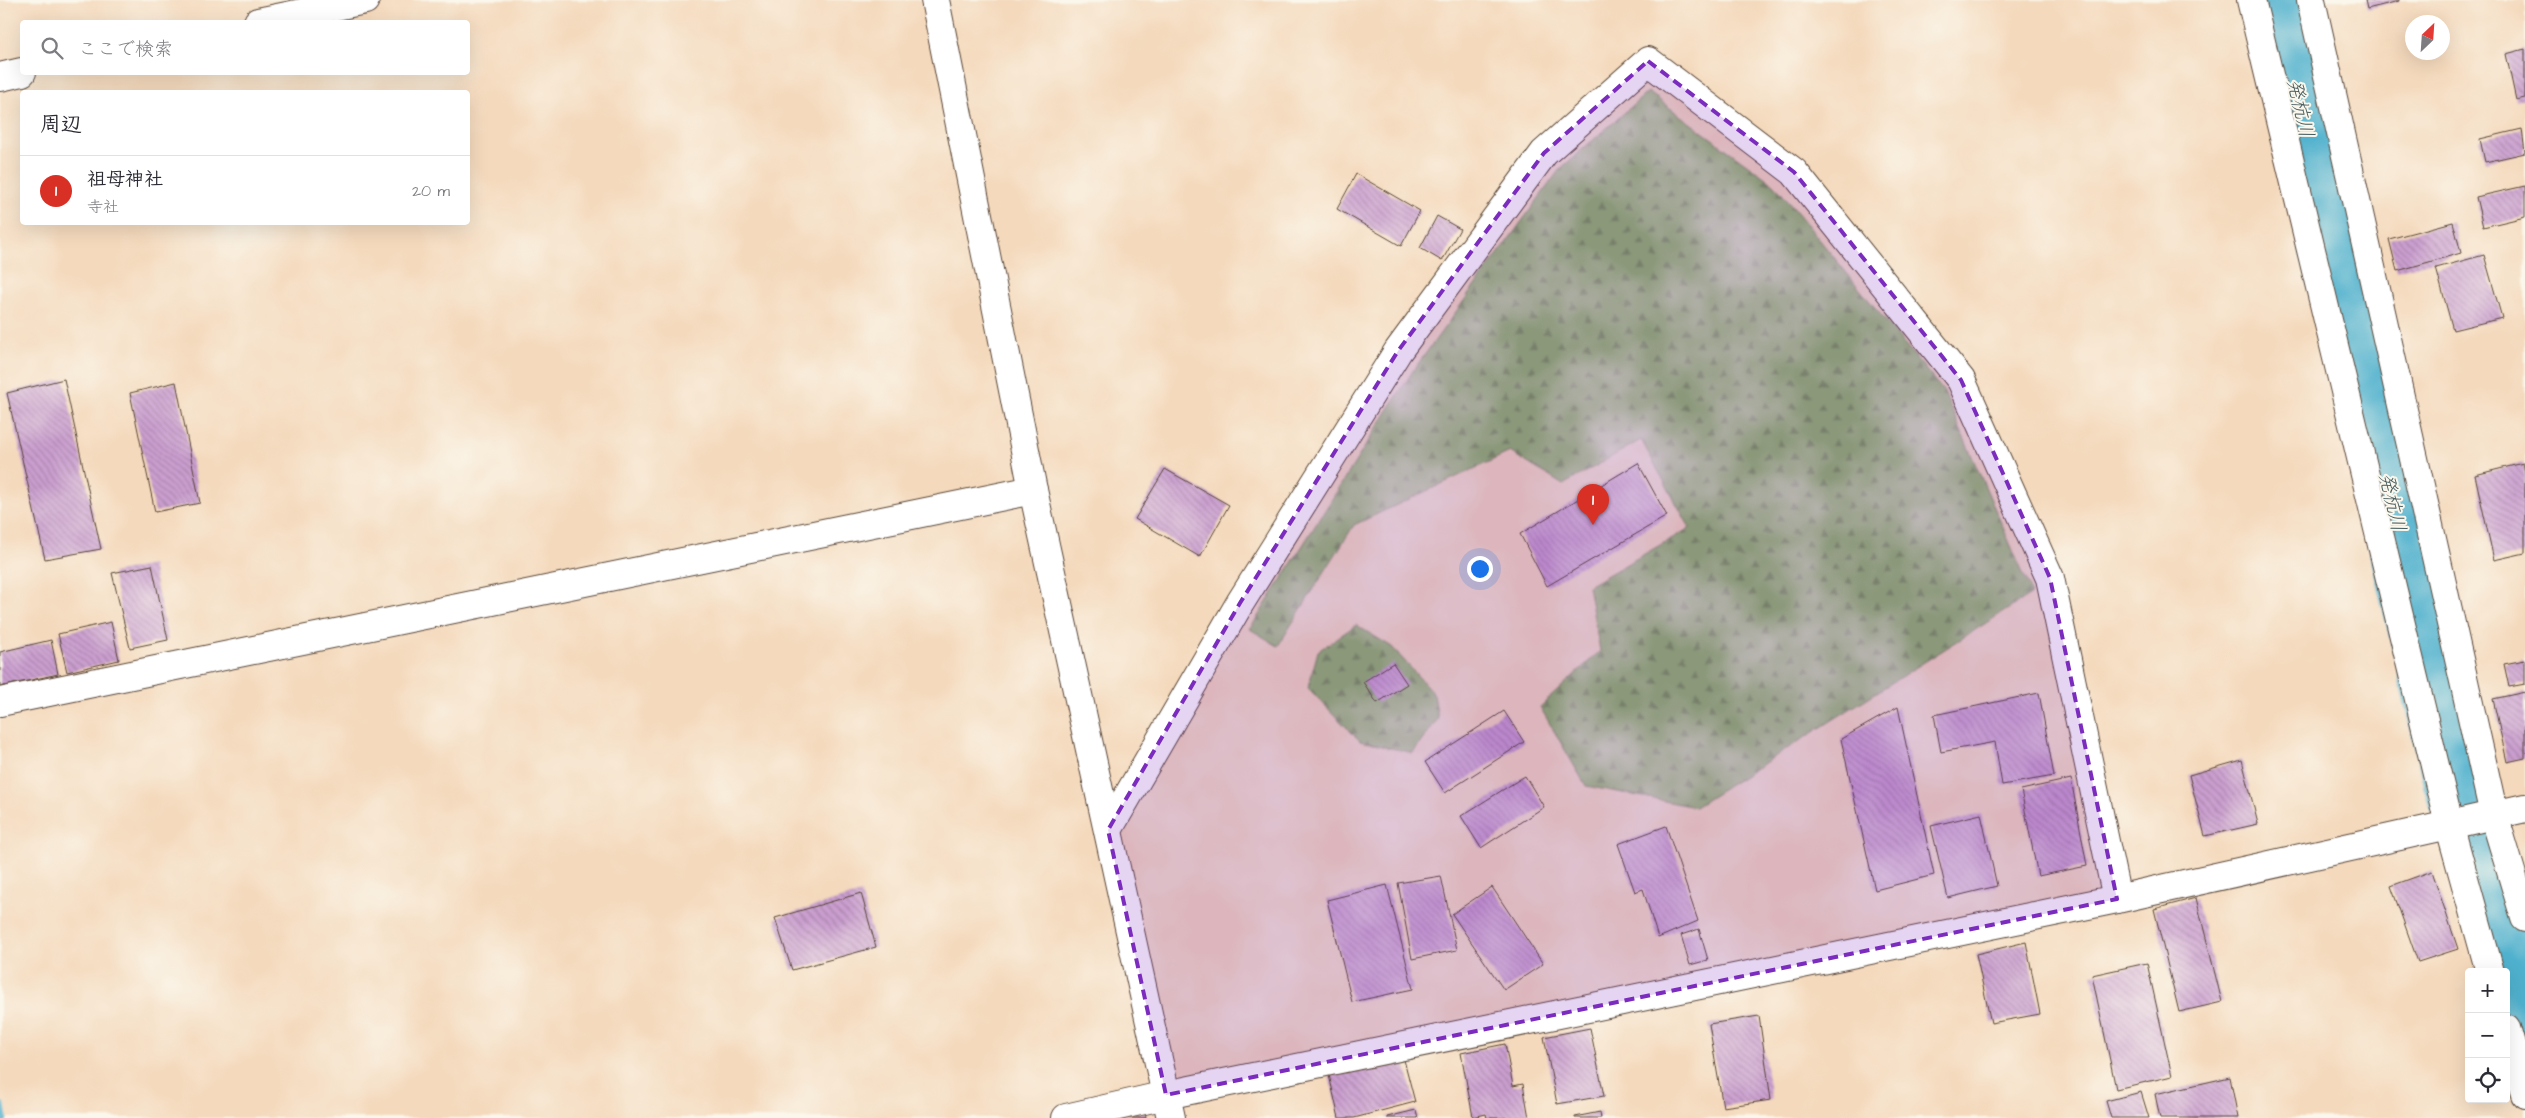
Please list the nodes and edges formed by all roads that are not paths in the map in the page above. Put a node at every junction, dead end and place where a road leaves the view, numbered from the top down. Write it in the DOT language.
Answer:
graph roads {
  1 [pos="365,0"];
  2 [pos="934,0"];
  3 [pos="2251,0"];
  4 [pos="2311,0"];
  5 [pos="268,20"];
  6 [pos="20,72"];
  7 [pos="0,77"];
  8 [pos="1033,490"];
  9 [pos="0,702"];
  10 [pos="2525,808"];
  11 [pos="2494,814"];
  12 [pos="2449,824"];
  13 [pos="1108,830"];
  14 [pos="2117,899"];
  15 [pos="2525,918"];
  16 [pos="2489,968"];
  17 [pos="2510,1042"];
  18 [pos="2525,1094"];
  19 [pos="1168,1106"];
  20 [pos="1066,1118"];
  1 -- 5 [label="street"];
  2 -- 8 [label="street"];
  3 -- 12 [label="street"];
  4 -- 11 [label="street"];
  6 -- 7 [label="street"];
  8 -- 9 [label="street"];
  8 -- 13 [label="street"];
  10 -- 11 [label="street"];
  11 -- 12 [label="street"];
  11 -- 15 [label="street"];
  12 -- 14 [label="street"];
  12 -- 16 [label="street"];
  13 -- 14 [label="street"];
  13 -- 19 [label="street"];
  14 -- 19 [label="street"];
  17 -- 18 [label="street"];
  19 -- 20 [label="street"];
}
